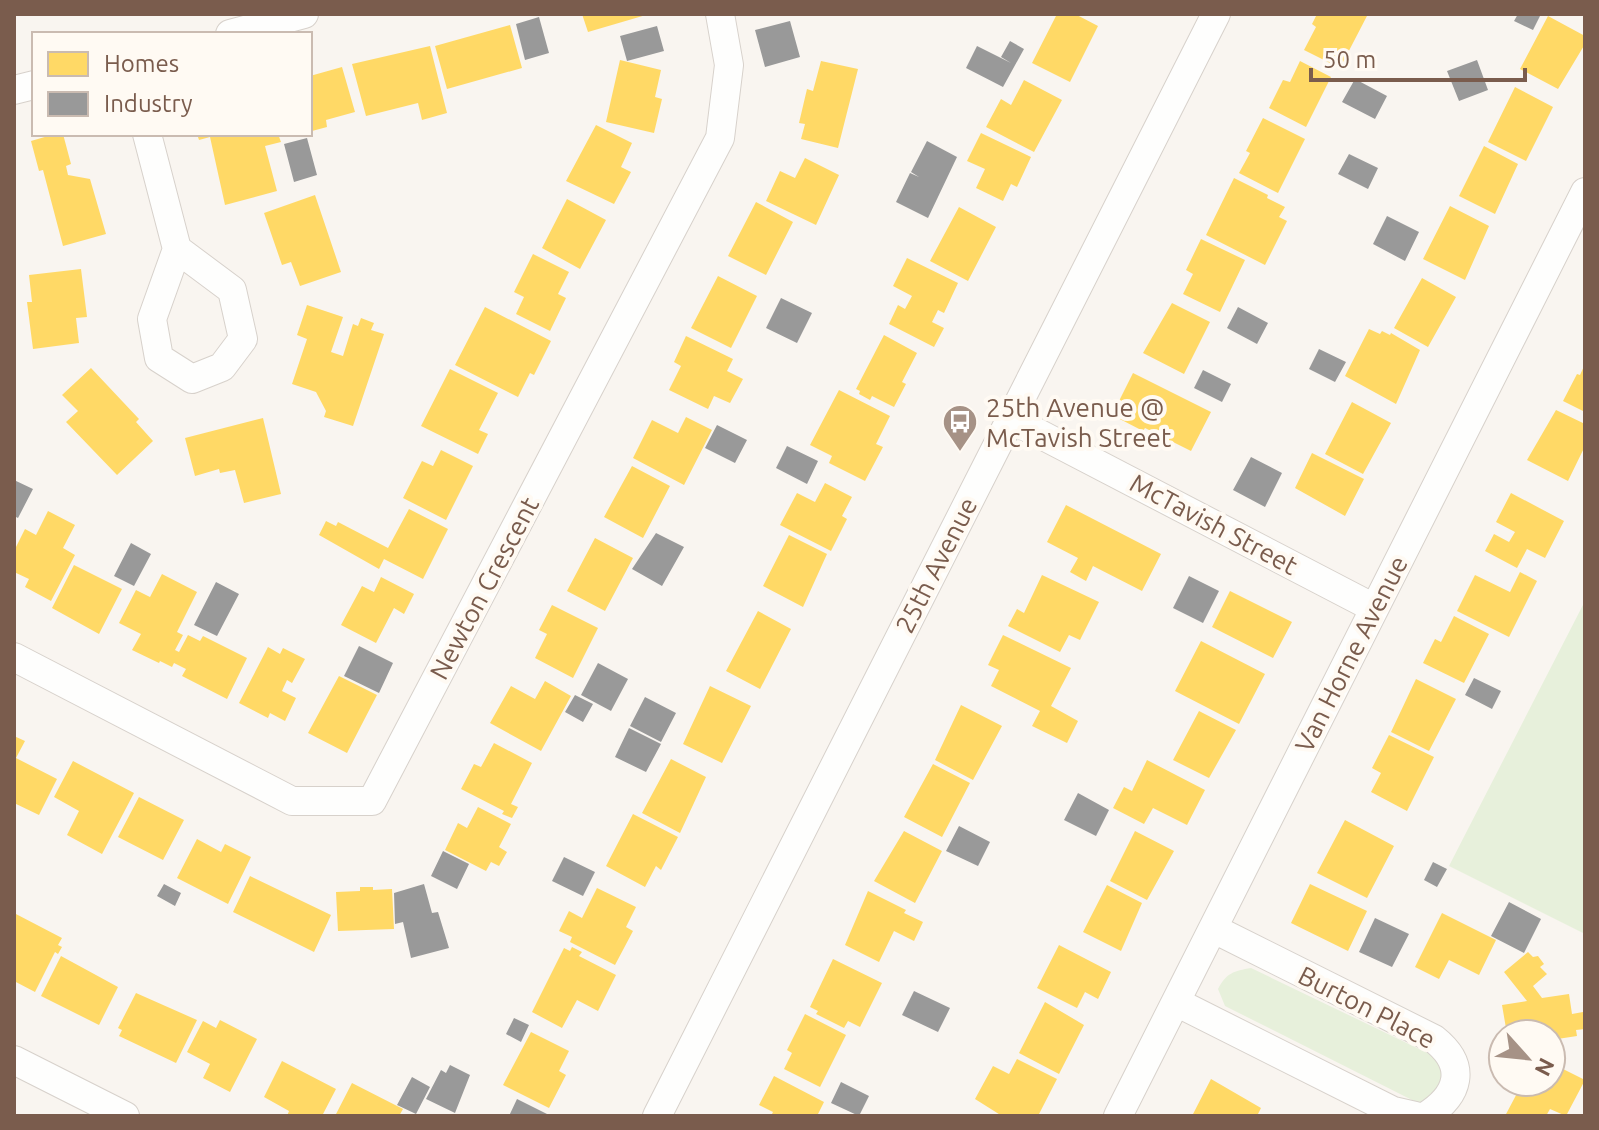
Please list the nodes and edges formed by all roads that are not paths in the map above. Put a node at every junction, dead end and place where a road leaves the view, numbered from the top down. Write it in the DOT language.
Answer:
graph roads {
  1 [pos="304,14"];
  2 [pos="720,14"];
  3 [pos="1216,14"];
  4 [pos="237,32"];
  5 [pos="148,136"];
  6 [pos="1585,192"];
  7 [pos="177,249"];
  8 [pos="1011,419"];
  9 [pos="1374,608"];
  10 [pos="14,657"];
  11 [pos="1214,929"];
  12 [pos="1176,1002"];
  13 [pos="14,1060"];
  14 [pos="125,1116"];
  15 [pos="657,1116"];
  16 [pos="1118,1116"];
  17 [pos="1415,1116"];
  18 [pos="1426,1116"];
  1 -- 4 [label="street"];
  2 -- 10 [label="street, Newton Crescent"];
  3 -- 8 [label="street, 25th Avenue"];
  5 -- 7 [label="street"];
  6 -- 9 [label="street, Van Horne Avenue"];
  8 -- 9 [label="street, McTavish Street"];
  8 -- 15 [label="street, 25th Avenue"];
  9 -- 11 [label="street, Van Horne Avenue"];
  11 -- 12 [label="street, Van Horne Avenue"];
  11 -- 18 [label="street, Burton Place"];
  12 -- 16 [label="street, Van Horne Avenue"];
  12 -- 17 [label="street"];
  13 -- 14 [label="street"];
}
